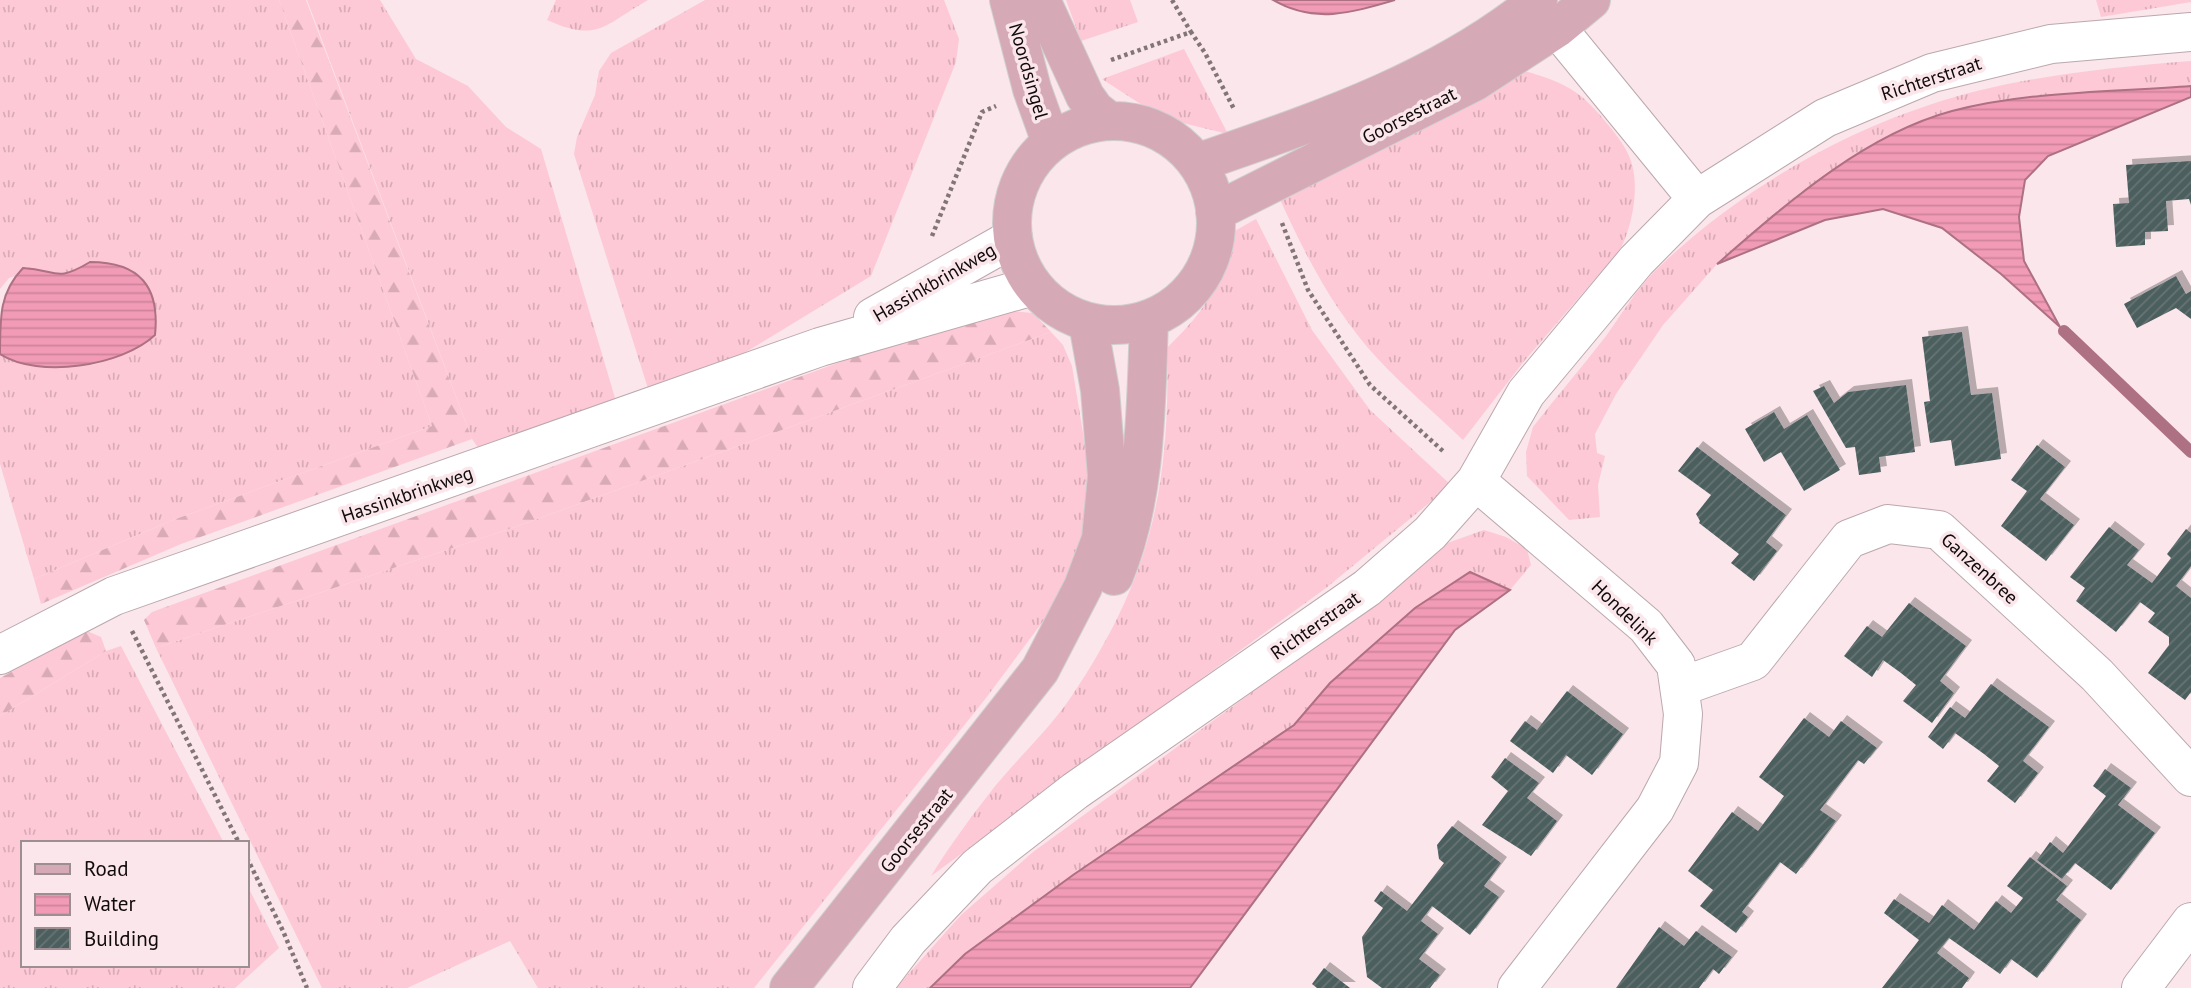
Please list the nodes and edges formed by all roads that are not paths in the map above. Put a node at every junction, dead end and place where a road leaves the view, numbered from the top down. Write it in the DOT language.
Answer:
graph roads {
  1 [pos="1009,0"];
  2 [pos="1041,0"];
  3 [pos="1591,0"];
  4 [pos="1544,10"];
  5 [pos="2191,32"];
  6 [pos="1109,121"];
  7 [pos="1051,142"];
  8 [pos="1197,163"];
  9 [pos="1697,200"];
  10 [pos="1215,212"];
  11 [pos="1013,237"];
  12 [pos="1033,286"];
  13 [pos="1150,319"];
  14 [pos="1088,323"];
  15 [pos="820,347"];
  16 [pos="1476,481"];
  17 [pos="0,655"];
  18 [pos="1040,670"];
  19 [pos="1680,687"];
  20 [pos="2191,777"];
  21 [pos="2191,922"];
  22 [pos="789,988"];
  23 [pos="872,988"];
  24 [pos="1517,988"];
  25 [pos="2141,988"];
  1 -- 7 [label="main road, Noordsingel"];
  2 -- 6 [label="main road, Noordsingel"];
  3 -- 4 [label="main road, Goorsestraat"];
  4 -- 8 [label="main road, Goorsestraat"];
  4 -- 9 [label="street"];
  4 -- 10 [label="main road, Goorsestraat"];
  5 -- 9 [label="street, Richterstraat"];
  6 -- 7 [label="main road"];
  6 -- 8 [label="main road"];
  7 -- 11 [label="main road"];
  8 -- 10 [label="main road"];
  9 -- 16 [label="street, Richterstraat"];
  10 -- 13 [label="main road"];
  11 -- 12 [label="main road"];
  11 -- 15 [label="street, Hassinkbrinkweg"];
  12 -- 14 [label="main road"];
  12 -- 15 [label="street, Hassinkbrinkweg"];
  13 -- 14 [label="main road"];
  13 -- 18 [label="main road, Goorsestraat"];
  14 -- 18 [label="main road, Goorsestraat"];
  15 -- 17 [label="street, Hassinkbrinkweg"];
  16 -- 19 [label="street, Hondelink"];
  16 -- 23 [label="street, Richterstraat"];
  18 -- 22 [label="main road, Goorsestraat"];
  19 -- 20 [label="street, Ganzenbree"];
  19 -- 24 [label="street, Hondelink"];
  21 -- 25 [label="street"];
}
